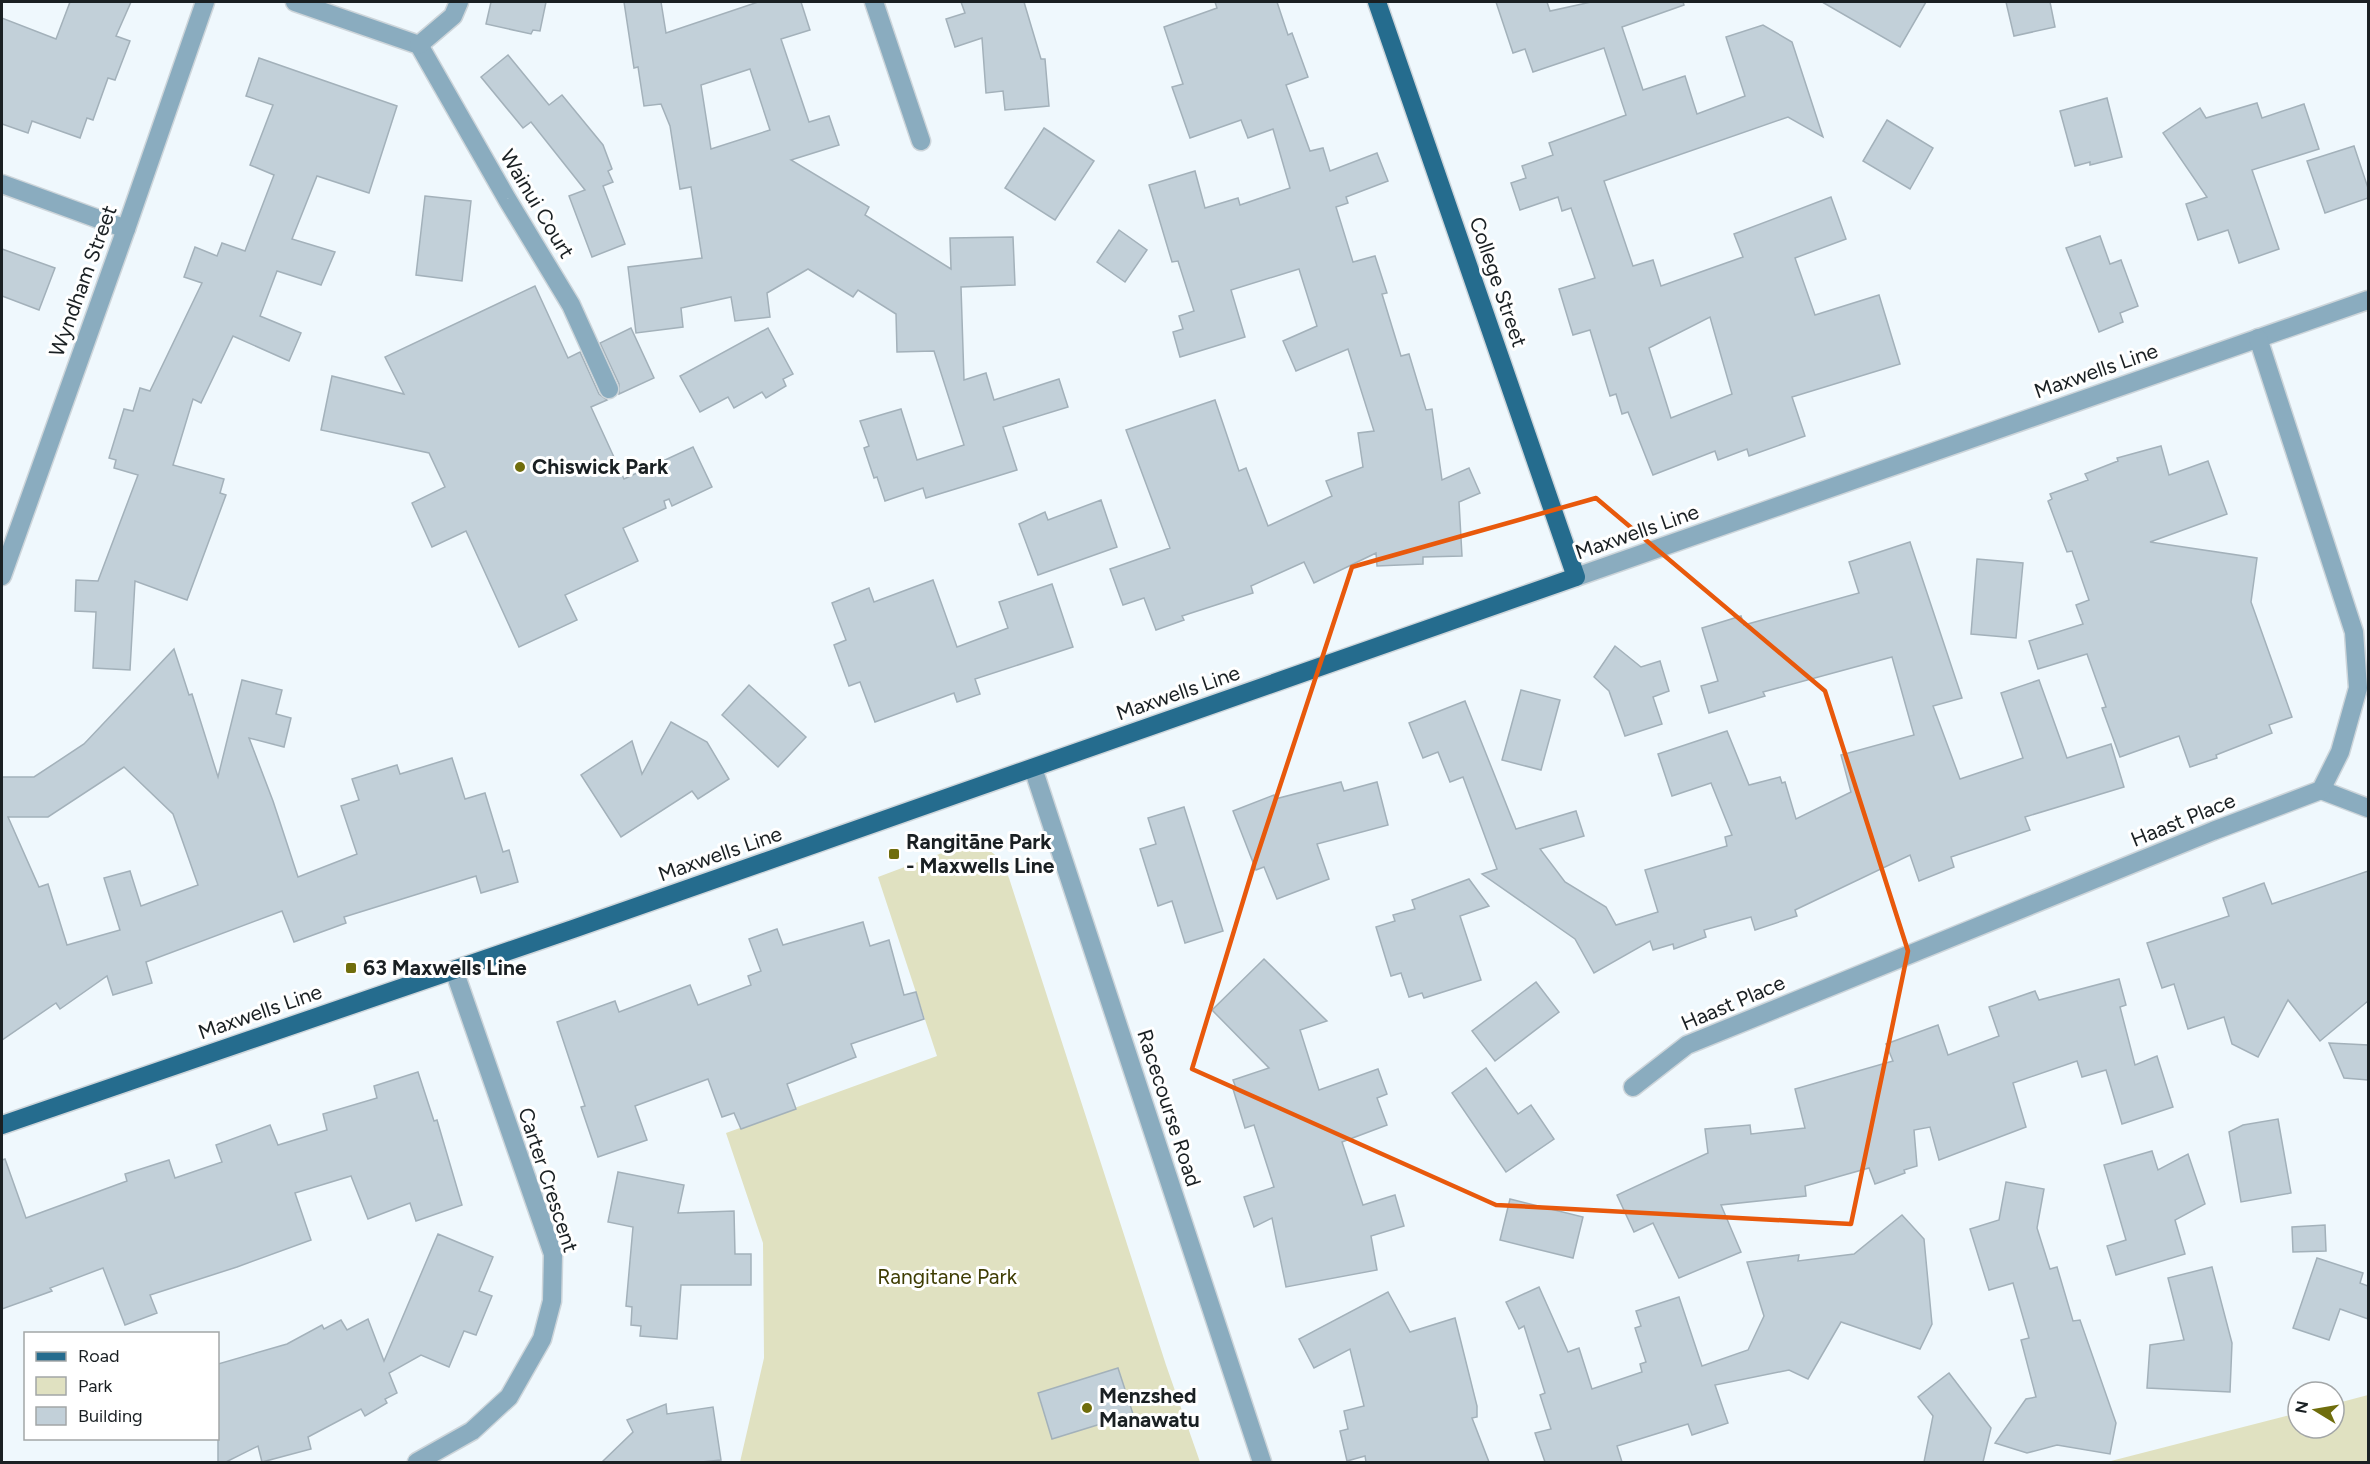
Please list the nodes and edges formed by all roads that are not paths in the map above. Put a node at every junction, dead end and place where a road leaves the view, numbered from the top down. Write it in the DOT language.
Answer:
graph roads {
  1 [pos="205,2"];
  2 [pos="295,2"];
  3 [pos="459,2"];
  4 [pos="874,2"];
  5 [pos="1377,2"];
  6 [pos="419,45"];
  7 [pos="921,141"];
  8 [pos="2,183"];
  9 [pos="126,229"];
  10 [pos="2368,300"];
  11 [pos="2258,338"];
  12 [pos="609,389"];
  13 [pos="2,576"];
  14 [pos="1576,577"];
  15 [pos="1033,768"];
  16 [pos="2321,790"];
  17 [pos="2368,808"];
  18 [pos="454,970"];
  19 [pos="1633,1087"];
  20 [pos="2,1125"];
  21 [pos="417,1462"];
  22 [pos="1262,1462"];
  1 -- 9 [label="street, Wyndham Street"];
  2 -- 6 [label="street"];
  3 -- 6 [label="street"];
  4 -- 7 [label="street"];
  5 -- 14 [label="main road, College Street"];
  6 -- 12 [label="street, Wainui Court"];
  8 -- 9 [label="street"];
  9 -- 13 [label="street, Wyndham Street"];
  10 -- 11 [label="street, Maxwells Line"];
  11 -- 14 [label="street, Maxwells Line"];
  11 -- 16 [label="street"];
  14 -- 15 [label="main road, Maxwells Line"];
  15 -- 18 [label="main road, Maxwells Line"];
  15 -- 22 [label="street, Racecourse Road"];
  16 -- 17 [label="street"];
  16 -- 19 [label="street, Haast Place"];
  18 -- 20 [label="main road, Maxwells Line"];
  18 -- 21 [label="street, Carter Crescent"];
}
